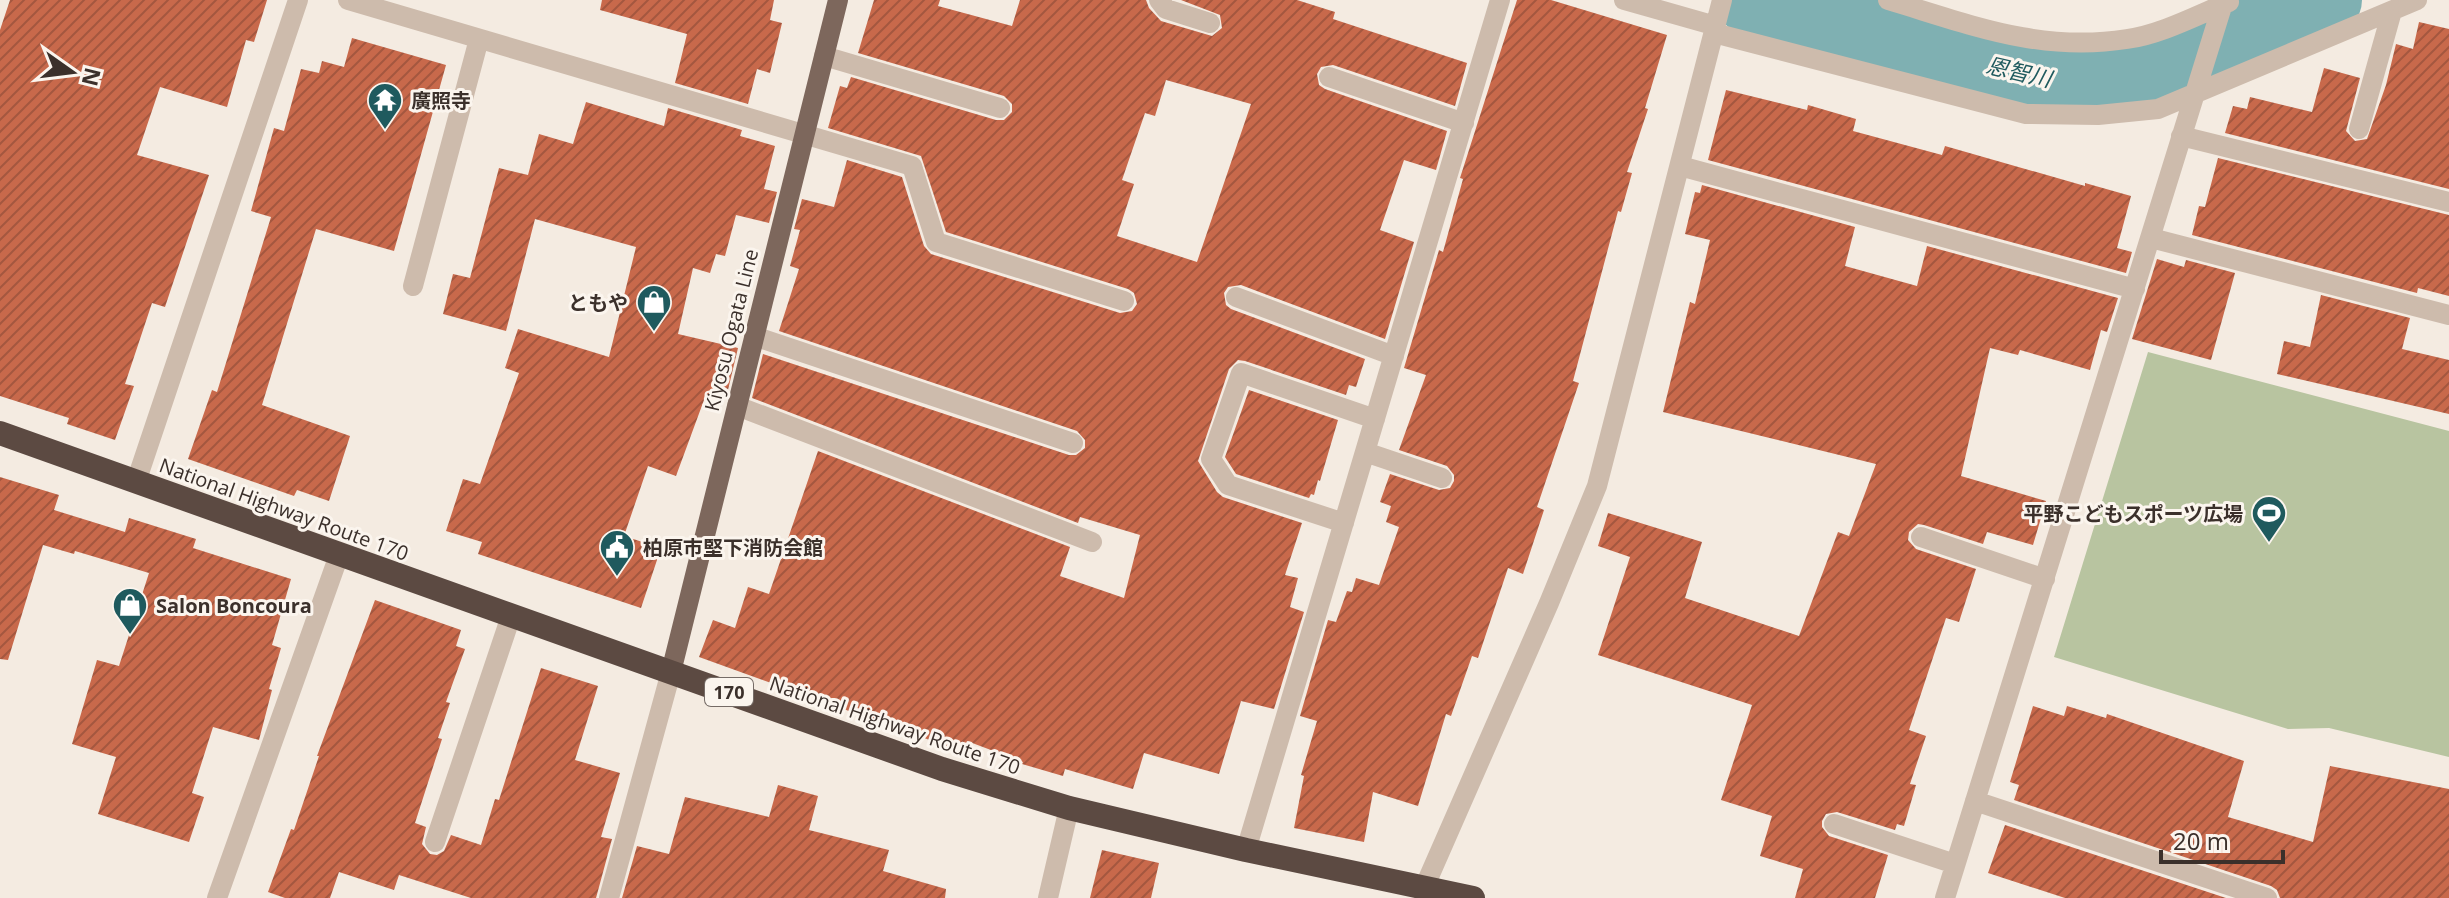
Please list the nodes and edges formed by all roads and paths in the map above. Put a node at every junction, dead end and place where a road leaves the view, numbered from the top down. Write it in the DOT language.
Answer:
graph roads {
  1 [pos="298,0"];
  2 [pos="348,0"];
  3 [pos="838,0"];
  4 [pos="1159,0"];
  5 [pos="1500,0"];
  6 [pos="1624,0"];
  7 [pos="1888,0"];
  8 [pos="2417,0"];
  9 [pos="2224,7"];
  10 [pos="2392,11"];
  11 [pos="1717,19"];
  12 [pos="1210,23"];
  13 [pos="479,39"];
  14 [pos="824,56"];
  15 [pos="1329,77"];
  16 [pos="2199,83"];
  17 [pos="1000,108"];
  18 [pos="1464,123"];
  19 [pos="2359,129"];
  20 [pos="804,136"];
  21 [pos="2181,136"];
  22 [pos="1680,166"];
  23 [pos="2449,202"];
  24 [pos="2151,238"];
  25 [pos="413,286"];
  26 [pos="2135,289"];
  27 [pos="1236,297"];
  28 [pos="1124,301"];
  29 [pos="2449,315"];
  30 [pos="754,336"];
  31 [pos="1394,356"];
  32 [pos="737,406"];
  33 [pos="1375,419"];
  34 [pos="0,433"];
  35 [pos="1073,443"];
  36 [pos="1365,452"];
  37 [pos="1442,478"];
  38 [pos="136,482"];
  39 [pos="1344,523"];
  40 [pos="1921,537"];
  41 [pos="1092,542"];
  42 [pos="339,555"];
  43 [pos="2045,579"];
  44 [pos="511,616"];
  45 [pos="671,672"];
  46 [pos="1975,801"];
  47 [pos="1069,808"];
  48 [pos="1834,824"];
  49 [pos="435,842"];
  50 [pos="1246,850"];
  51 [pos="1955,864"];
  52 [pos="1424,888"];
  53 [pos="217,898"];
  54 [pos="609,898"];
  55 [pos="1048,898"];
  56 [pos="1473,898"];
  57 [pos="1945,898"];
  58 [pos="2267,898"];
  1 -- 38 [label="street"];
  2 -- 13 [label="street"];
  3 -- 14 [label="main road, Kiyosu Ogata Line"];
  4 -- 12 [label="street"];
  5 -- 18 [label="street"];
  6 -- 11 [label="street"];
  7 -- 9 [label="street"];
  8 -- 10 [label="street"];
  9 -- 16 [label="street"];
  10 -- 16 [label="street"];
  10 -- 19 [label="street"];
  11 -- 16 [label="street"];
  11 -- 22 [label="street"];
  13 -- 20 [label="street"];
  13 -- 25 [label="street"];
  14 -- 17 [label="street"];
  14 -- 20 [label="main road, Kiyosu Ogata Line"];
  15 -- 18 [label="street"];
  16 -- 21 [label="street"];
  18 -- 31 [label="street"];
  20 -- 28 [label="street"];
  20 -- 30 [label="main road, Kiyosu Ogata Line"];
  21 -- 23 [label="street"];
  21 -- 24 [label="street"];
  22 -- 26 [label="street"];
  22 -- 52 [label="street"];
  24 -- 26 [label="street"];
  24 -- 29 [label="street"];
  26 -- 43 [label="street"];
  27 -- 31 [label="street"];
  30 -- 32 [label="main road, Kiyosu Ogata Line"];
  30 -- 35 [label="street"];
  31 -- 33 [label="street"];
  32 -- 41 [label="street"];
  32 -- 45 [label="main road, Kiyosu Ogata Line"];
  33 -- 36 [label="street"];
  33 -- 39 [label="street"];
  34 -- 38 [label="highway, National Highway Route 170 / 170"];
  36 -- 37 [label="street"];
  36 -- 39 [label="street"];
  38 -- 42 [label="highway, National Highway Route 170 / 170"];
  39 -- 50 [label="street"];
  40 -- 43 [label="street"];
  42 -- 44 [label="highway, National Highway Route 170 / 170"];
  42 -- 53 [label="street"];
  43 -- 46 [label="street"];
  44 -- 45 [label="highway, National Highway Route 170 / 170"];
  44 -- 49 [label="street"];
  45 -- 47 [label="highway, National Highway Route 170 / 170"];
  45 -- 54 [label="street"];
  46 -- 51 [label="street"];
  46 -- 58 [label="street"];
  47 -- 50 [label="highway, National Highway Route 170 / 170"];
  47 -- 55 [label="street"];
  48 -- 51 [label="street"];
  50 -- 52 [label="highway, National Highway Route 170 / 170"];
  51 -- 57 [label="street"];
  52 -- 56 [label="highway, National Highway Route 170 / 170"];
}
